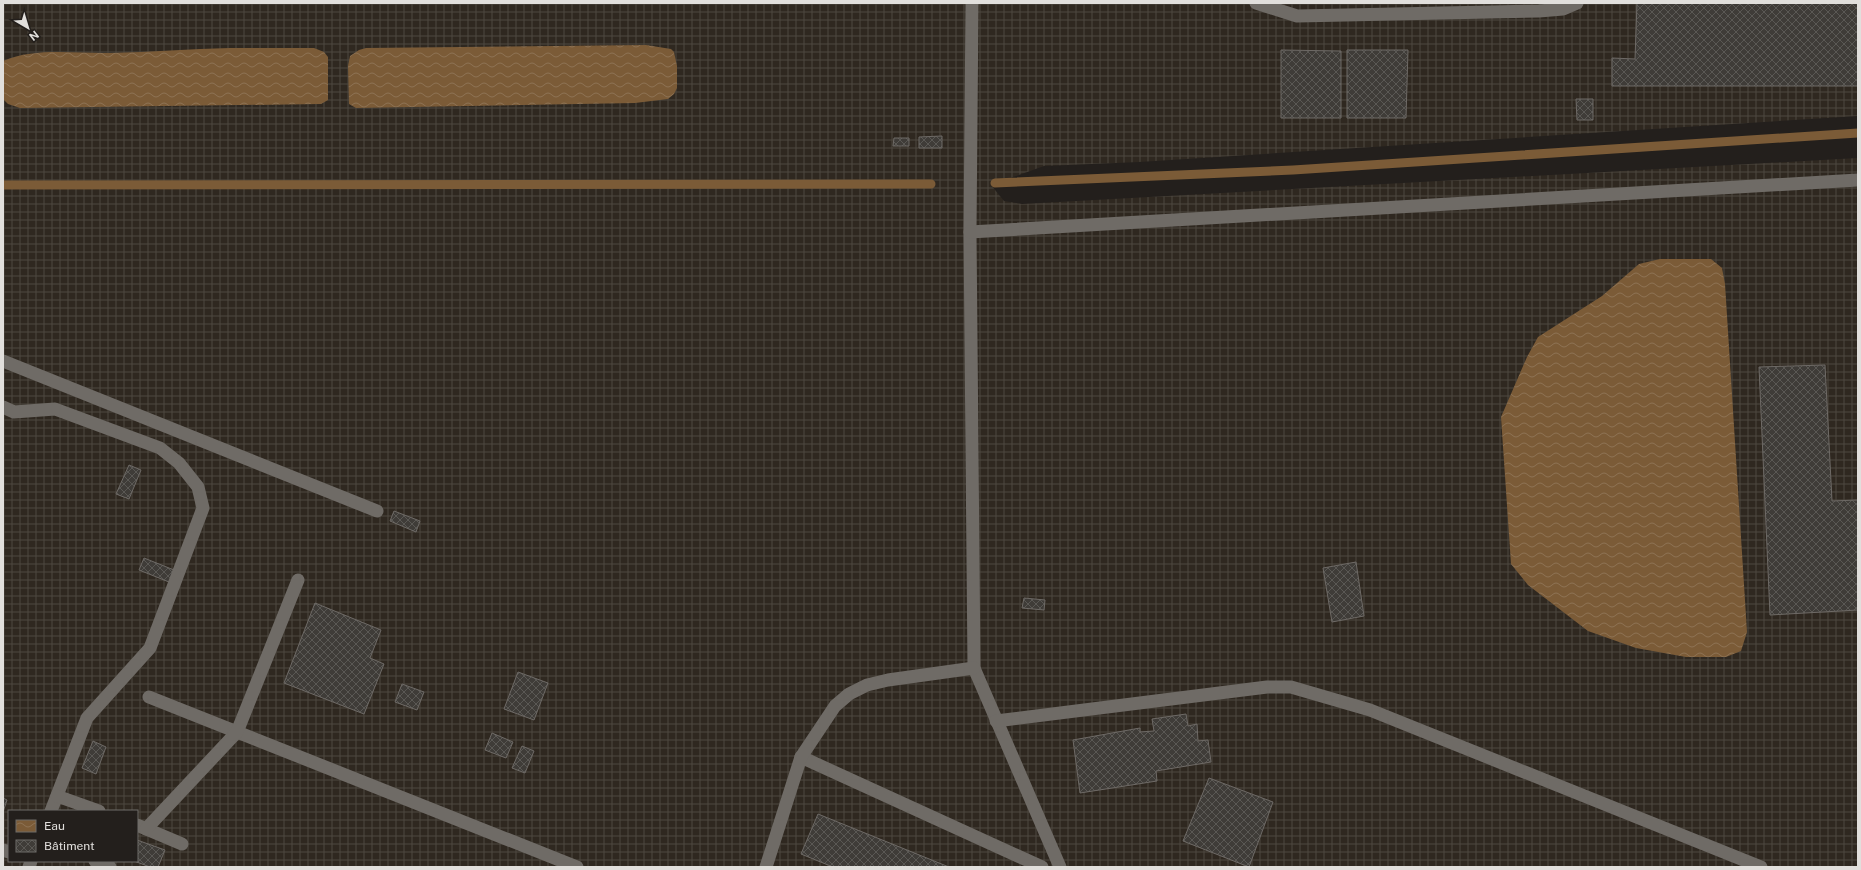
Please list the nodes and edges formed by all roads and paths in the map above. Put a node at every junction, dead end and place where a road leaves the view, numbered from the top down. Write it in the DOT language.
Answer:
graph roads {
  1 [pos="972,3"];
  2 [pos="1256,3"];
  3 [pos="1577,3"];
  4 [pos="1858,180"];
  5 [pos="970,232"];
  6 [pos="3,361"];
  7 [pos="3,407"];
  8 [pos="377,511"];
  9 [pos="298,580"];
  10 [pos="974,668"];
  11 [pos="149,698"];
  12 [pos="996,721"];
  13 [pos="237,732"];
  14 [pos="801,757"];
  15 [pos="57,796"];
  16 [pos="51,810"];
  17 [pos="96,810"];
  18 [pos="142,827"];
  19 [pos="182,844"];
  20 [pos="98,862"];
  21 [pos="110,867"];
  22 [pos="577,867"];
  23 [pos="766,867"];
  24 [pos="1042,867"];
  25 [pos="1060,867"];
  26 [pos="1761,867"];
  1 -- 5 [label="lane"];
  2 -- 3 [label="lane"];
  4 -- 5 [label="lane"];
  5 -- 10 [label="lane"];
  6 -- 8 [label="lane"];
  7 -- 15 [label="lane"];
  9 -- 13 [label="lane"];
  10 -- 12 [label="lane"];
  10 -- 14 [label="lane"];
  11 -- 13 [label="lane"];
  12 -- 25 [label="lane"];
  12 -- 26 [label="lane"];
  13 -- 18 [label="lane"];
  13 -- 22 [label="lane"];
  14 -- 23 [label="lane"];
  14 -- 24 [label="lane"];
  15 -- 16 [label="lane"];
  15 -- 17 [label="lane"];
  18 -- 19 [label="lane"];
  20 -- 21 [label="lane"];
}
